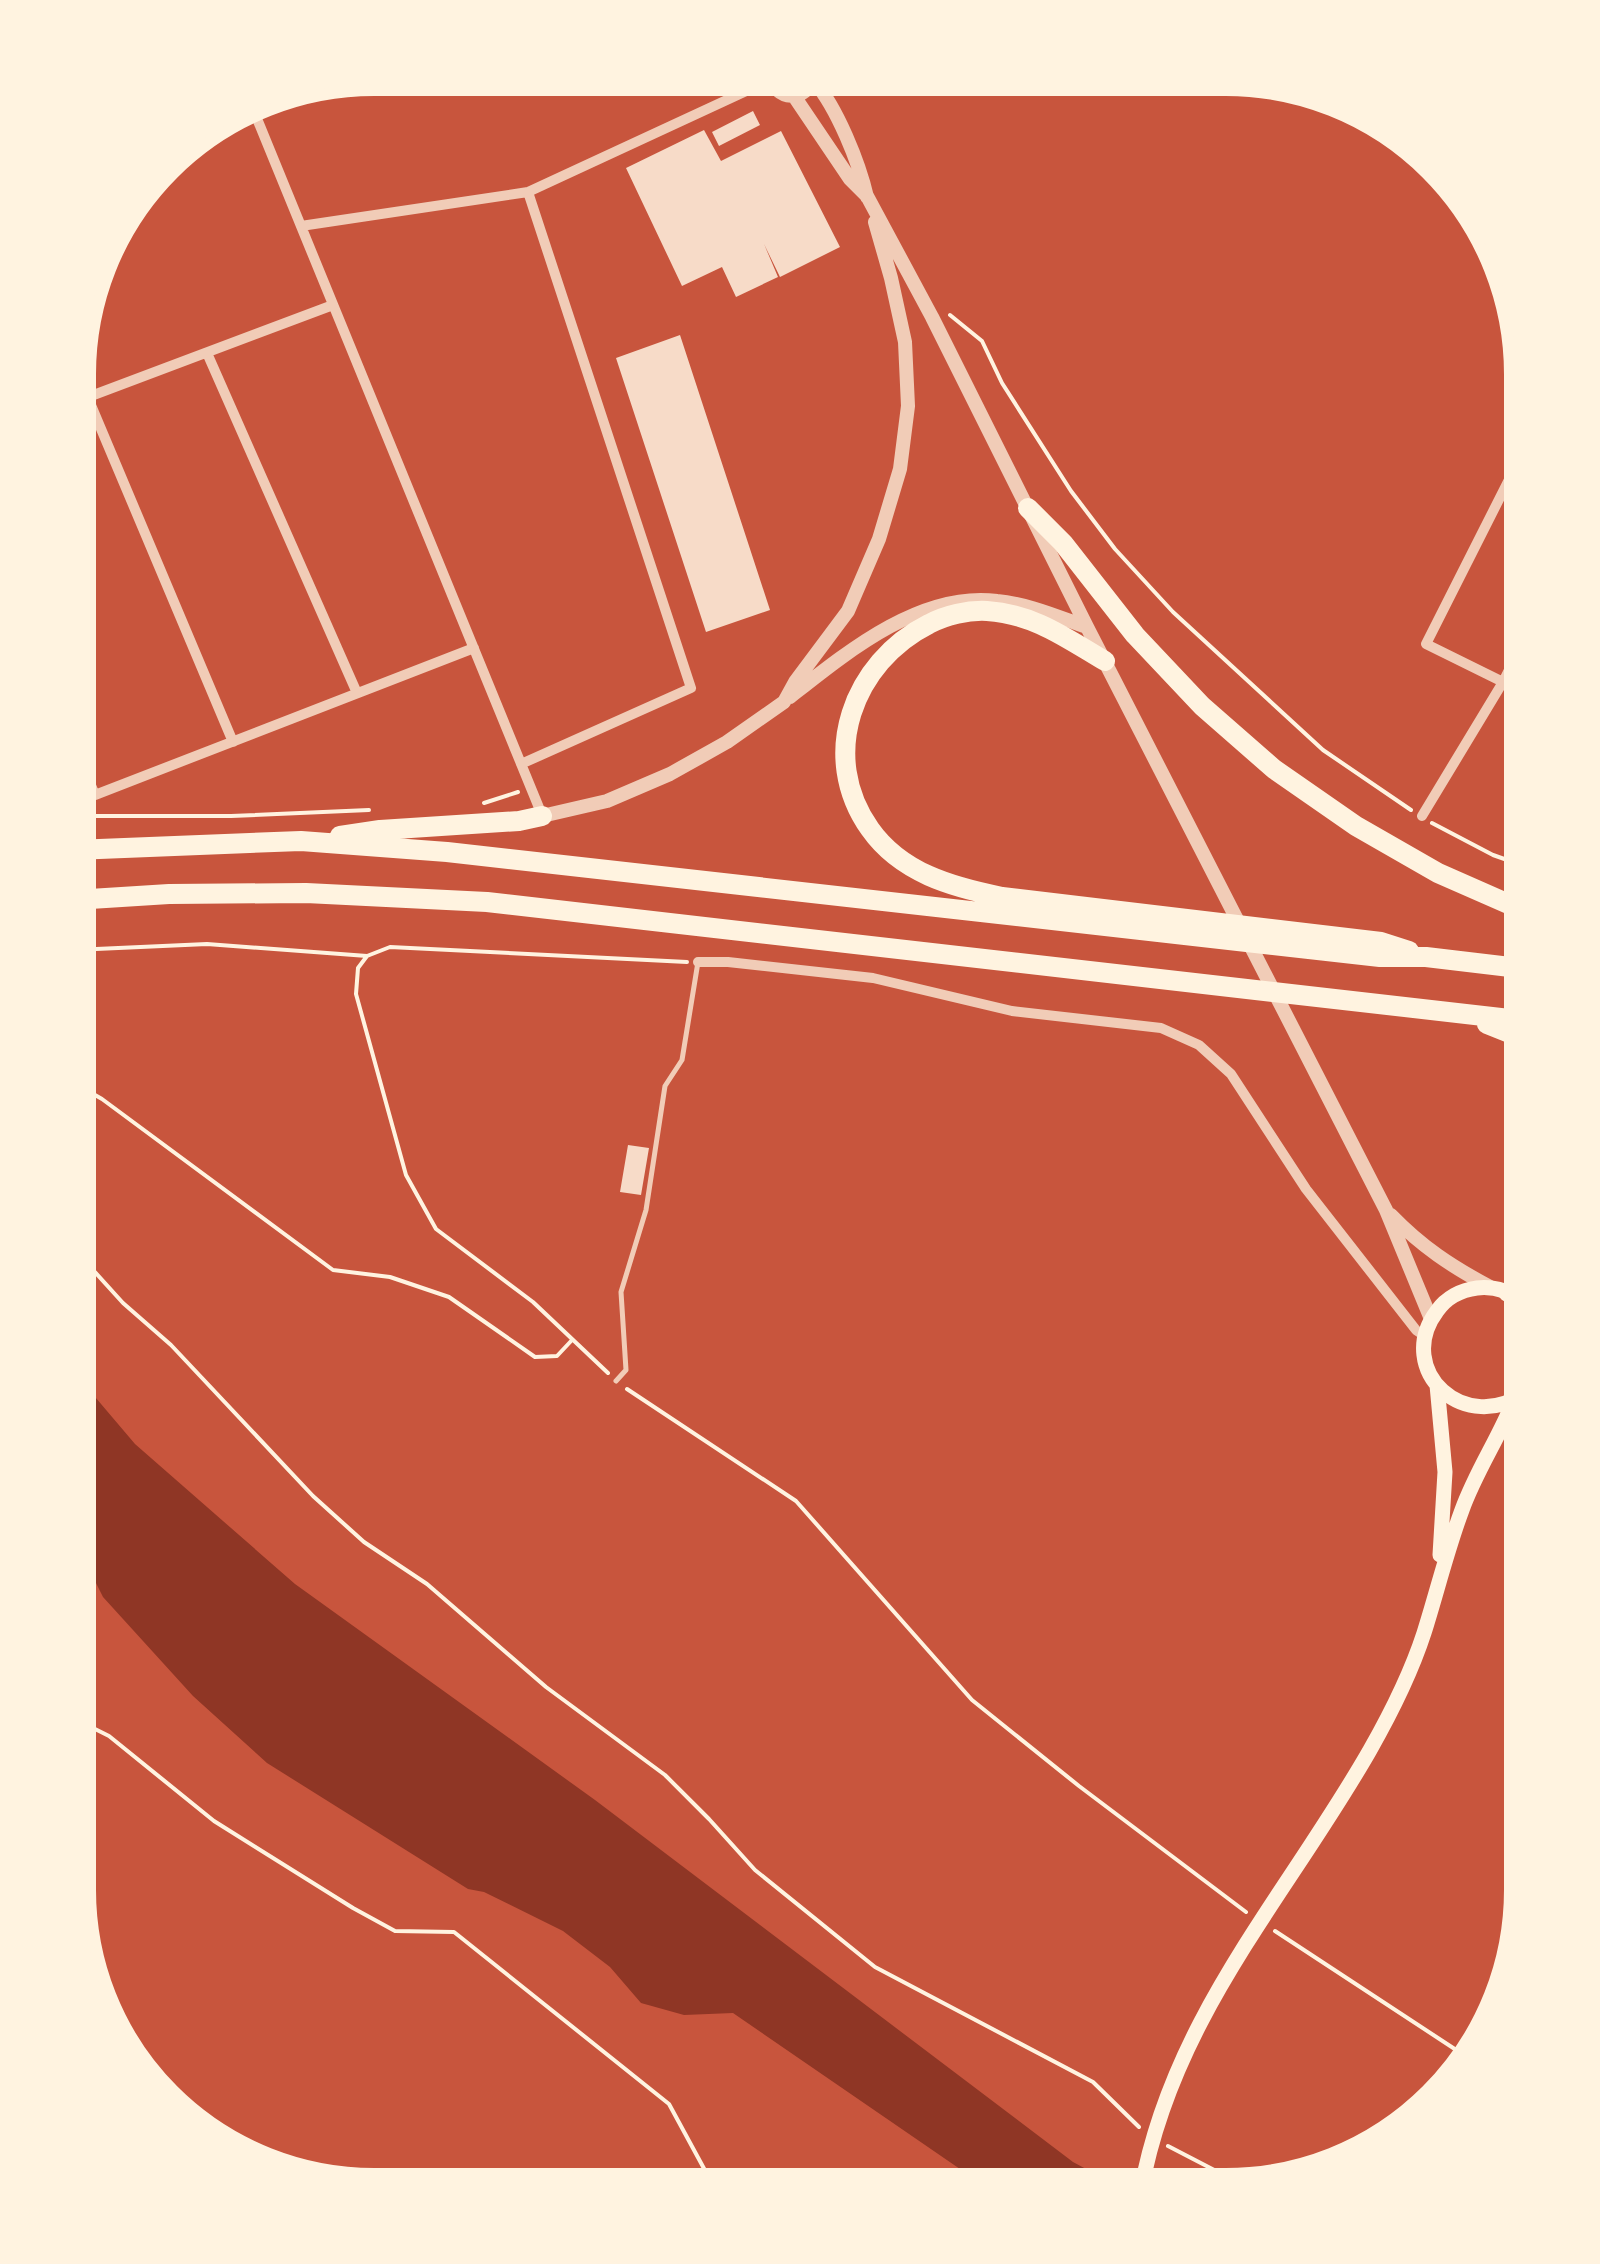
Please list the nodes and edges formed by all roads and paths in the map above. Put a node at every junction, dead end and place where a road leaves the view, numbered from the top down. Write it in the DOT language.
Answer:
graph roads {
  1 [pos="806,90"];
  2 [pos="822,90"];
  3 [pos="741,91"];
  4 [pos="778,91"];
  5 [pos="794,96"];
  6 [pos="255,117"];
  7 [pos="528,192"];
  8 [pos="867,196"];
  9 [pos="300,226"];
  10 [pos="333,305"];
  11 [pos="932,317"];
  12 [pos="207,352"];
  13 [pos="90,397"];
  14 [pos="90,403"];
  15 [pos="1510,479"];
  16 [pos="1028,508"];
  17 [pos="1088,627"];
  18 [pos="474,648"];
  19 [pos="1105,661"];
  20 [pos="1510,668"];
  21 [pos="1503,682"];
  22 [pos="358,693"];
  23 [pos="784,702"];
  24 [pos="232,742"];
  25 [pos="521,764"];
  26 [pos="90,783"];
  27 [pos="531,788"];
  28 [pos="481,803"];
  29 [pos="378,810"];
  30 [pos="90,816"];
  31 [pos="542,816"];
  32 [pos="1422,816"];
  33 [pos="301,842"];
  34 [pos="90,849"];
  35 [pos="1510,861"];
  36 [pos="90,899"];
  37 [pos="1510,904"];
  38 [pos="90,949"];
  39 [pos="367,956"];
  40 [pos="1426,957"];
  41 [pos="698,962"];
  42 [pos="1510,966"];
  43 [pos="1462,1014"];
  44 [pos="1510,1019"];
  45 [pos="1510,1033"];
  46 [pos="90,1093"];
  47 [pos="1386,1210"];
  48 [pos="90,1267"];
  49 [pos="1508,1290"];
  50 [pos="1431,1319"];
  51 [pos="1425,1336"];
  52 [pos="572,1340"];
  53 [pos="616,1381"];
  54 [pos="1437,1385"];
  55 [pos="1509,1401"];
  56 [pos="1509,1416"];
  57 [pos="1439,1576"];
  58 [pos="90,1727"];
  59 [pos="1256,1918"];
  60 [pos="1271,1928"];
  61 [pos="1459,2052"];
  62 [pos="1151,2135"];
  63 [pos="1165,2144"];
  64 [pos="707,2174"];
  65 [pos="1146,2174"];
  66 [pos="1222,2174"];
  1 -- 5 [label="street"];
  2 -- 8 [label="street"];
  3 -- 7 [label="street"];
  4 -- 5 [label="street"];
  5 -- 8 [label="street"];
  6 -- 9 [label="street"];
  7 -- 9 [label="street"];
  7 -- 25 [label="street"];
  8 -- 11 [label="street"];
  8 -- 23 [label="street"];
  9 -- 10 [label="street"];
  10 -- 12 [label="street"];
  10 -- 18 [label="street"];
  11 -- 16 [label="street"];
  11 -- 32 [label="path"];
  12 -- 13 [label="street"];
  12 -- 22 [label="street"];
  14 -- 24 [label="street"];
  15 -- 21 [label="street"];
  16 -- 17 [label="street"];
  16 -- 37 [label="highway"];
  17 -- 19 [label="street"];
  17 -- 23 [label="street"];
  18 -- 22 [label="street"];
  18 -- 25 [label="street"];
  19 -- 40 [label="highway"];
  19 -- 47 [label="street"];
  20 -- 21 [label="street"];
  21 -- 32 [label="street"];
  22 -- 24 [label="street"];
  23 -- 31 [label="street"];
  24 -- 26 [label="street"];
  25 -- 27 [label="street"];
  27 -- 28 [label="path"];
  27 -- 31 [label="street"];
  29 -- 30 [label="path"];
  31 -- 33 [label="highway"];
  32 -- 35 [label="path"];
  33 -- 34 [label="highway"];
  33 -- 40 [label="highway"];
  36 -- 43 [label="highway"];
  38 -- 39 [label="path"];
  39 -- 41 [label="path"];
  39 -- 52 [label="path"];
  40 -- 42 [label="highway"];
  41 -- 51 [label="street"];
  41 -- 53 [label="lane"];
  43 -- 44 [label="highway"];
  43 -- 45 [label="highway"];
  46 -- 52 [label="path"];
  47 -- 49 [label="street"];
  47 -- 50 [label="street"];
  48 -- 62 [label="path"];
  49 -- 50 [label="main road"];
  50 -- 51 [label="main road"];
  51 -- 54 [label="main road"];
  52 -- 53 [label="path"];
  53 -- 59 [label="path"];
  54 -- 55 [label="main road"];
  54 -- 57 [label="main road"];
  56 -- 57 [label="main road"];
  57 -- 65 [label="main road"];
  58 -- 64 [label="path"];
  60 -- 61 [label="path"];
  63 -- 66 [label="path"];
}
